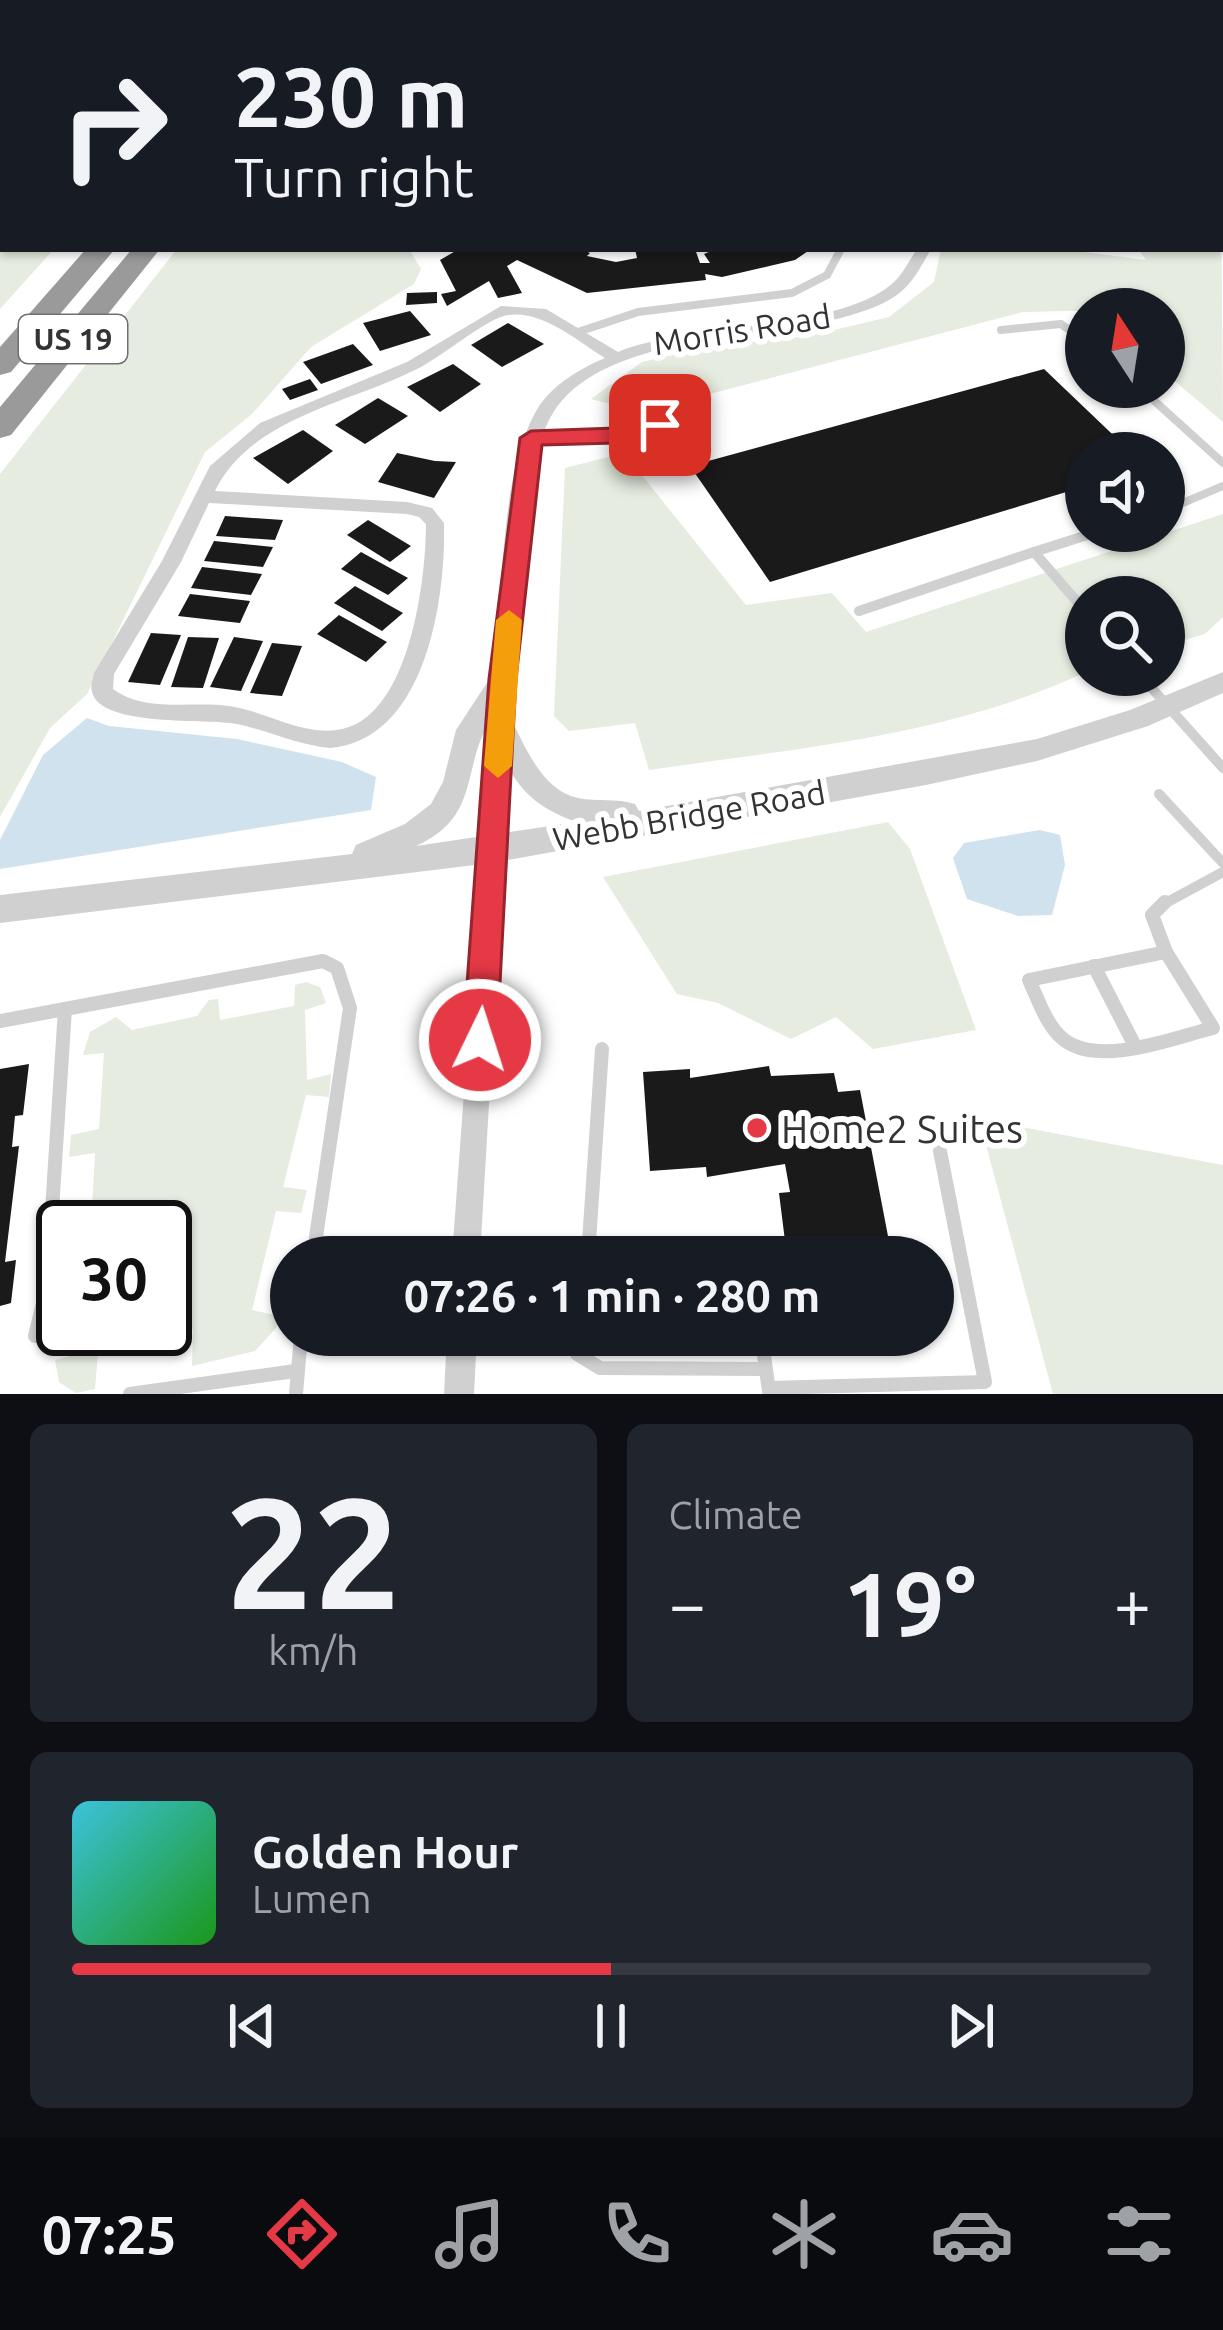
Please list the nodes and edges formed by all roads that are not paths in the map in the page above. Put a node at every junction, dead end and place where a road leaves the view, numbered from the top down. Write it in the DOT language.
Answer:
graph roads {
  1 [pos="97,252"];
  2 [pos="144,252"];
  3 [pos="839,252"];
  4 [pos="922,252"];
  5 [pos="1065,327"];
  6 [pos="1001,330"];
  7 [pos="575,332"];
  8 [pos="613,356"];
  9 [pos="0,366"];
  10 [pos="1161,408"];
  11 [pos="660,425"];
  12 [pos="0,428"];
  13 [pos="531,438"];
  14 [pos="1223,463"];
  15 [pos="1223,486"];
  16 [pos="205,497"];
  17 [pos="1185,502"];
  18 [pos="1065,542"];
  19 [pos="1034,552"];
  20 [pos="1065,588"];
  21 [pos="859,610"];
  22 [pos="503,679"];
  23 [pos="1223,682"];
  24 [pos="1158,696"];
  25 [pos="1166,706"];
  26 [pos="501,727"];
  27 [pos="1223,768"];
  28 [pos="1159,794"];
  29 [pos="713,810"];
  30 [pos="491,850"];
  31 [pos="1223,863"];
  32 [pos="338,867"];
  33 [pos="1223,872"];
  34 [pos="0,909"];
  35 [pos="1166,952"];
  36 [pos="1094,966"];
  37 [pos="65,1009"];
  38 [pos="0,1022"];
  39 [pos="1135,1046"];
  40 [pos="602,1049"];
  41 [pos="940,1151"];
  42 [pos="316,1236"];
  43 [pos="467,1236"];
  44 [pos="589,1236"];
  45 [pos="35,1336"];
  46 [pos="298,1356"];
  47 [pos="461,1356"];
  48 [pos="580,1356"];
  49 [pos="764,1356"];
  50 [pos="766,1369"];
  51 [pos="295,1371"];
  52 [pos="769,1391"];
  53 [pos="130,1394"];
  54 [pos="296,1394"];
  55 [pos="459,1394"];
  1 -- 9 [label="highway, US 19"];
  2 -- 12 [label="highway, US 19"];
  3 -- 7 [label="lane"];
  4 -- 8 [label="street, Morris Road"];
  5 -- 6 [label="lane"];
  7 -- 8 [label="street"];
  7 -- 16 [label="street"];
  8 -- 13 [label="street, Morris Road"];
  10 -- 14 [label="lane"];
  11 -- 13 [label="lane"];
  13 -- 22 [label="street, Morris Road"];
  15 -- 17 [label="lane"];
  16 -- 16 [label="street"];
  18 -- 19 [label="lane"];
  19 -- 20 [label="lane"];
  19 -- 21 [label="lane"];
  22 -- 26 [label="street, Morris Road"];
  22 -- 32 [label="street"];
  23 -- 25 [label="street, Webb Bridge Road"];
  24 -- 25 [label="lane"];
  25 -- 27 [label="lane"];
  25 -- 29 [label="street, Webb Bridge Road"];
  26 -- 29 [label="street"];
  26 -- 30 [label="street, Morris Road"];
  28 -- 31 [label="lane"];
  29 -- 30 [label="street, Webb Bridge Road"];
  30 -- 32 [label="street, Webb Bridge Road"];
  30 -- 43 [label="street, Morris Road"];
  32 -- 34 [label="street, Webb Bridge Road"];
  33 -- 35 [label="lane"];
  35 -- 36 [label="lane"];
  35 -- 39 [label="lane"];
  36 -- 39 [label="lane"];
  36 -- 39 [label="lane"];
  37 -- 38 [label="lane"];
  37 -- 42 [label="lane"];
  37 -- 45 [label="lane"];
  40 -- 44 [label="lane"];
  41 -- 52 [label="lane"];
  46 -- 51 [label="lane"];
  47 -- 55 [label="street"];
  48 -- 50 [label="lane"];
  49 -- 50 [label="lane"];
  50 -- 52 [label="lane"];
  51 -- 53 [label="lane"];
  51 -- 54 [label="lane"];
}
